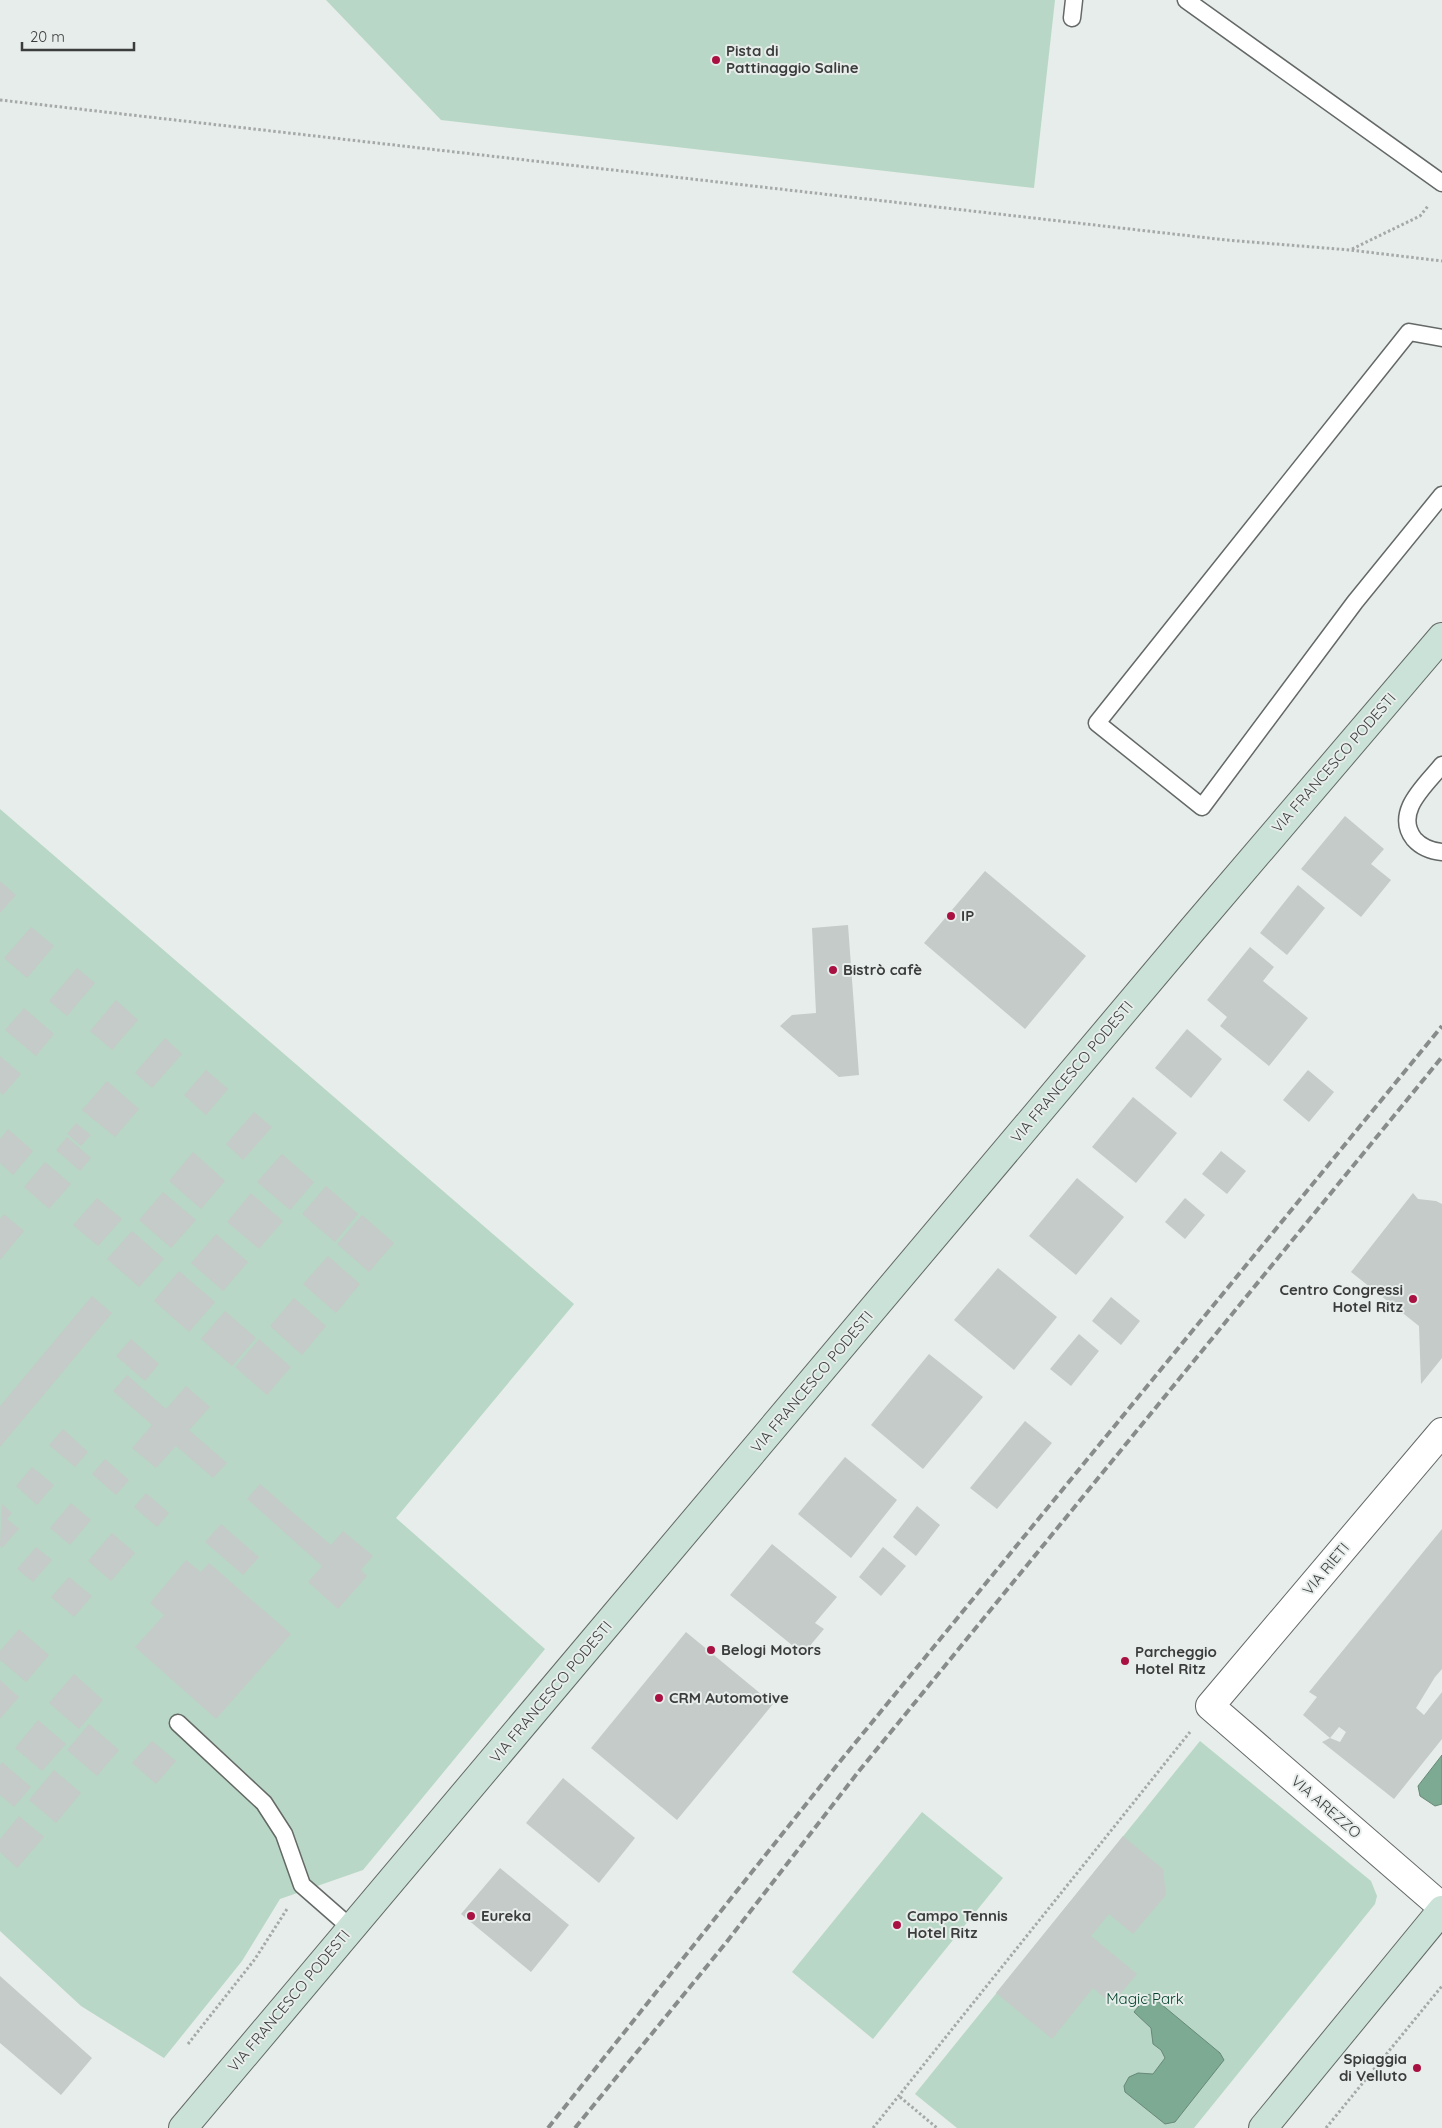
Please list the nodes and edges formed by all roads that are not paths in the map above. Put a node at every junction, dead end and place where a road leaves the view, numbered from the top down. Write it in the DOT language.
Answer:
graph roads {
  1 [pos="1074,0"];
  2 [pos="1186,0"];
  3 [pos="1072,18"];
  4 [pos="1442,183"];
  5 [pos="1442,338"];
  6 [pos="1442,495"];
  7 [pos="1442,637"];
  8 [pos="1442,765"];
  9 [pos="1442,852"];
  10 [pos="1442,1432"];
  11 [pos="1210,1706"];
  12 [pos="178,1723"];
  13 [pos="1442,1908"];
  14 [pos="350,1927"];
  15 [pos="182,2128"];
  16 [pos="1263,2128"];
  1 -- 3 [label="lane"];
  2 -- 4 [label="lane"];
  5 -- 6 [label="lane"];
  7 -- 14 [label="main road, VIA FRANCESCO PODESTI"];
  8 -- 9 [label="lane"];
  10 -- 11 [label="street, VIA RIETI"];
  11 -- 13 [label="street, VIA AREZZO"];
  12 -- 14 [label="lane"];
  13 -- 16 [label="main road"];
  14 -- 15 [label="main road, VIA FRANCESCO PODESTI"];
}
